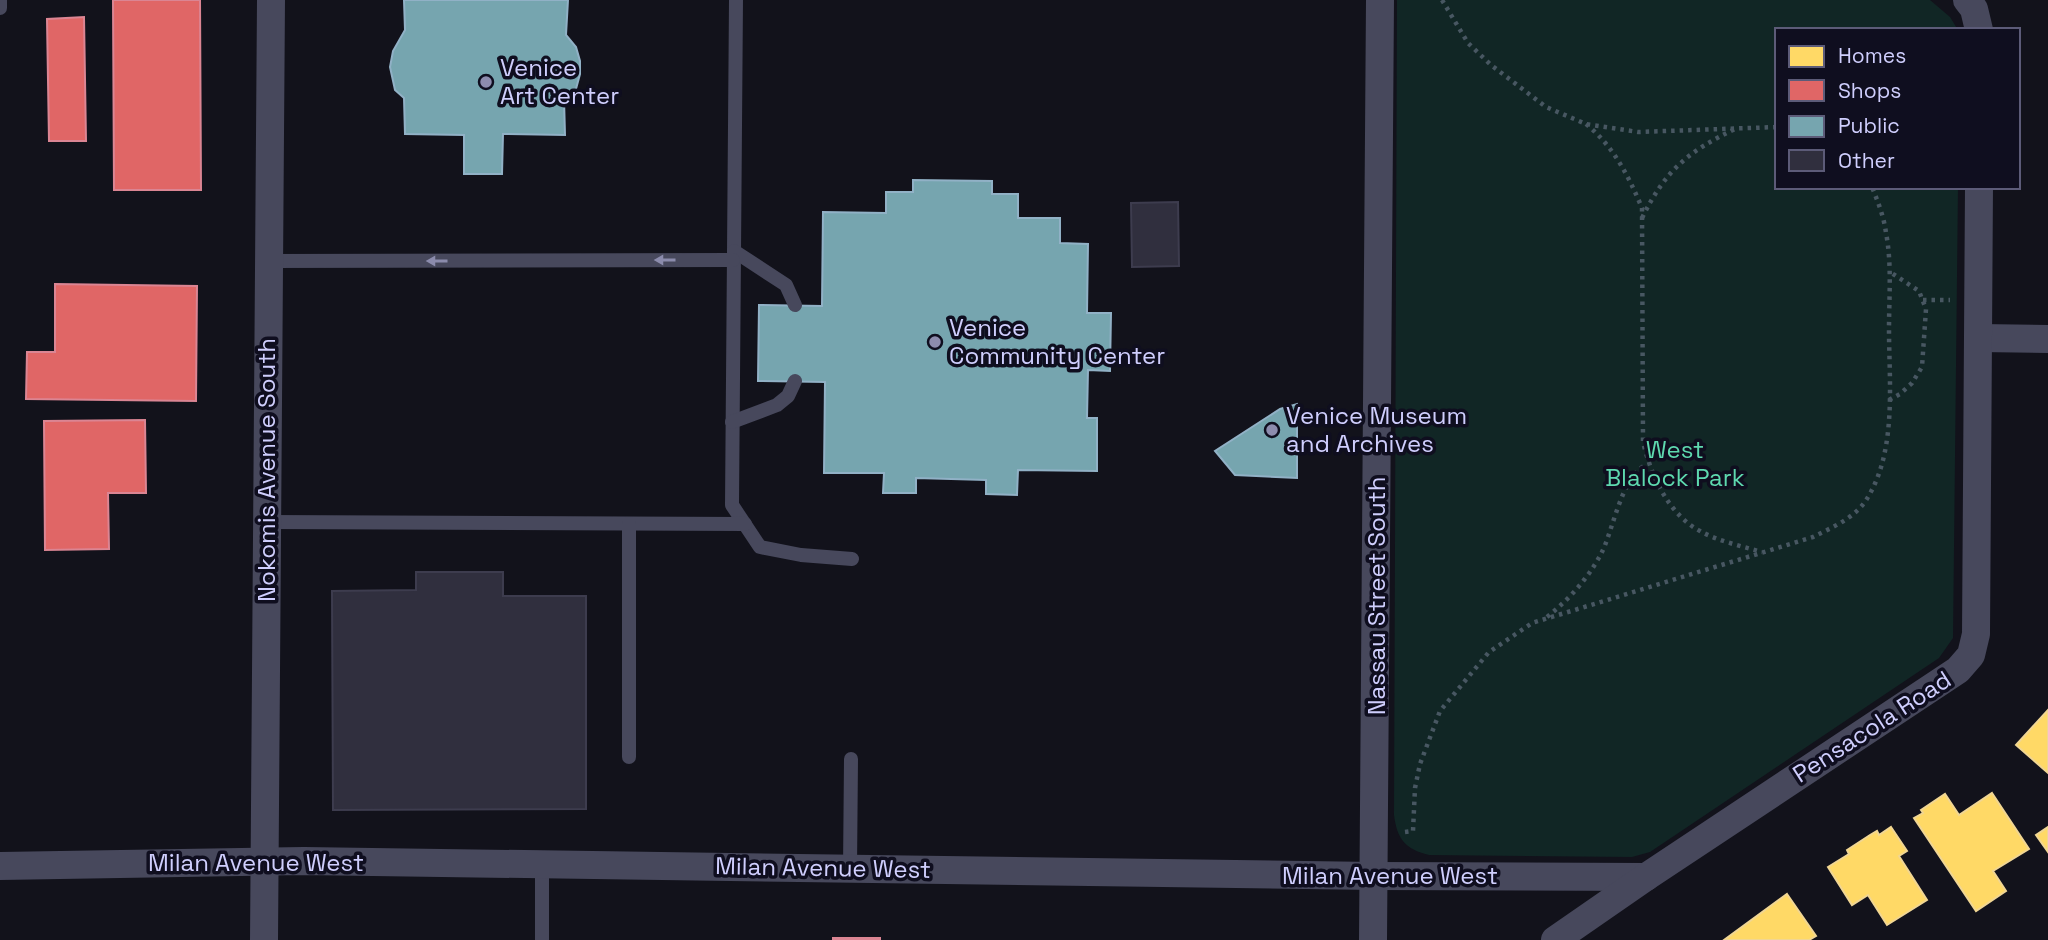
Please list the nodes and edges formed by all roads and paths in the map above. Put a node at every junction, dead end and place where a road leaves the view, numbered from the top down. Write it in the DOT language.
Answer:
graph roads {
  1 [pos="0,0"];
  2 [pos="271,0"];
  3 [pos="736,0"];
  4 [pos="1380,0"];
  5 [pos="1442,0"];
  6 [pos="1967,0"];
  7 [pos="0,8"];
  8 [pos="1979,28"];
  9 [pos="1586,124"];
  10 [pos="1741,127"];
  11 [pos="1775,127"];
  12 [pos="1873,189"];
  13 [pos="1979,189"];
  14 [pos="1642,219"];
  15 [pos="733,256"];
  16 [pos="269,261"];
  17 [pos="1890,272"];
  18 [pos="1957,299"];
  19 [pos="1923,300"];
  20 [pos="794,305"];
  21 [pos="1979,338"];
  22 [pos="2048,339"];
  23 [pos="794,381"];
  24 [pos="1889,400"];
  25 [pos="732,422"];
  26 [pos="1648,464"];
  27 [pos="267,522"];
  28 [pos="629,524"];
  29 [pos="745,524"];
  30 [pos="1763,552"];
  31 [pos="852,559"];
  32 [pos="1544,619"];
  33 [pos="629,757"];
  34 [pos="851,759"];
  35 [pos="1396,832"];
  36 [pos="264,862"];
  37 [pos="542,864"];
  38 [pos="0,866"];
  39 [pos="850,869"];
  40 [pos="1375,876"];
  41 [pos="1646,877"];
  42 [pos="264,940"];
  43 [pos="542,940"];
  44 [pos="1373,940"];
  45 [pos="1555,940"];
  1 -- 7 [label="lane"];
  2 -- 16 [label="street, Nokomis Avenue South"];
  3 -- 15 [label="lane"];
  4 -- 40 [label="street, Nassau Street South"];
  5 -- 9 [label="path"];
  6 -- 8 [label="street"];
  9 -- 10 [label="path"];
  9 -- 14 [label="path"];
  10 -- 11 [label="path"];
  10 -- 14 [label="path"];
  12 -- 17 [label="path"];
  13 -- 21 [label="street, Pensacola Road"];
  14 -- 26 [label="path"];
  15 -- 16 [label="lane, one-way"];
  15 -- 20 [label="lane"];
  15 -- 25 [label="lane"];
  16 -- 27 [label="street, Nokomis Avenue South"];
  17 -- 19 [label="path"];
  17 -- 24 [label="path"];
  18 -- 19 [label="path"];
  19 -- 24 [label="path"];
  21 -- 22 [label="street"];
  21 -- 41 [label="street, Pensacola Road"];
  23 -- 25 [label="lane"];
  24 -- 30 [label="path"];
  25 -- 29 [label="lane"];
  26 -- 30 [label="path"];
  26 -- 32 [label="path"];
  27 -- 28 [label="lane"];
  27 -- 36 [label="street, Nokomis Avenue South"];
  28 -- 29 [label="lane"];
  28 -- 33 [label="lane"];
  29 -- 31 [label="lane"];
  30 -- 32 [label="path"];
  32 -- 35 [label="path"];
  34 -- 39 [label="lane"];
  36 -- 37 [label="street, Milan Avenue West"];
  36 -- 38 [label="street, Milan Avenue West"];
  36 -- 42 [label="street, Nokomis Avenue South"];
  37 -- 39 [label="street, Milan Avenue West"];
  37 -- 43 [label="lane"];
  39 -- 40 [label="street, Milan Avenue West"];
  40 -- 41 [label="street, Milan Avenue West"];
  40 -- 44 [label="street, Nassau Street South"];
  41 -- 45 [label="street, Pensacola Road"];
}
